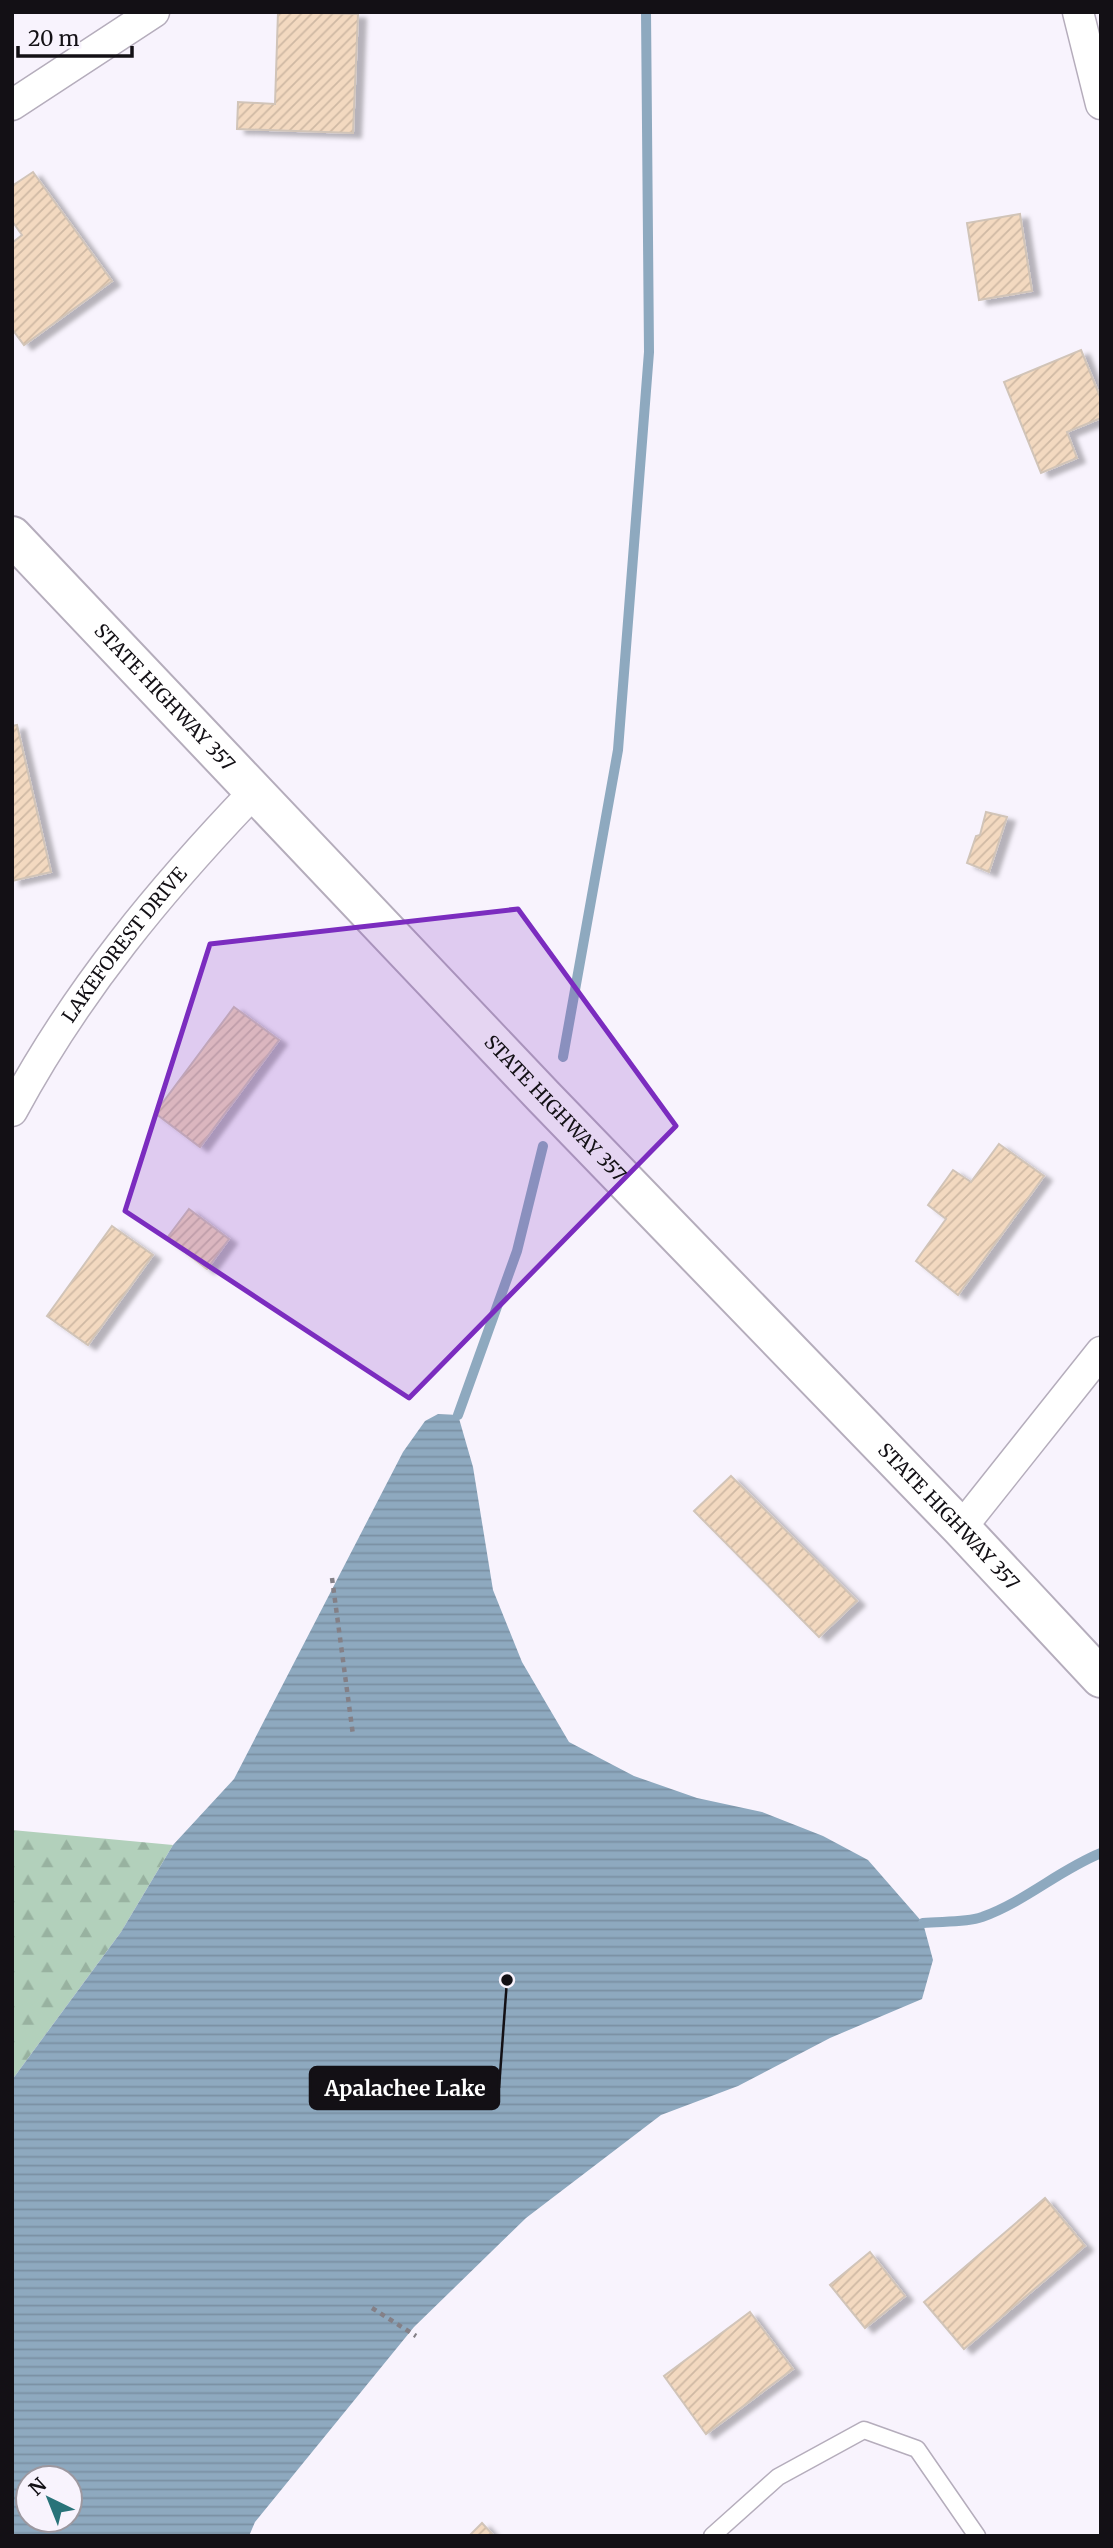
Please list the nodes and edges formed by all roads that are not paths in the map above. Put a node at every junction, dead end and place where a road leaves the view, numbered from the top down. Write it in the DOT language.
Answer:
graph roads {
  1 [pos="154,12"];
  2 [pos="1078,12"];
  3 [pos="1101,104"];
  4 [pos="12,105"];
  5 [pos="12,536"];
  6 [pos="255,791"];
  7 [pos="12,1111"];
  8 [pos="1101,1352"];
  9 [pos="961,1528"];
  10 [pos="1101,1678"];
  11 [pos="712,2536"];
  12 [pos="977,2536"];
  1 -- 4 [label="street"];
  2 -- 3 [label="street"];
  5 -- 6 [label="main road, STATE HIGHWAY 357"];
  6 -- 7 [label="street, LAKEFOREST DRIVE"];
  6 -- 9 [label="main road, STATE HIGHWAY 357"];
  8 -- 9 [label="street"];
  9 -- 10 [label="main road, STATE HIGHWAY 357"];
  11 -- 12 [label="lane"];
}
